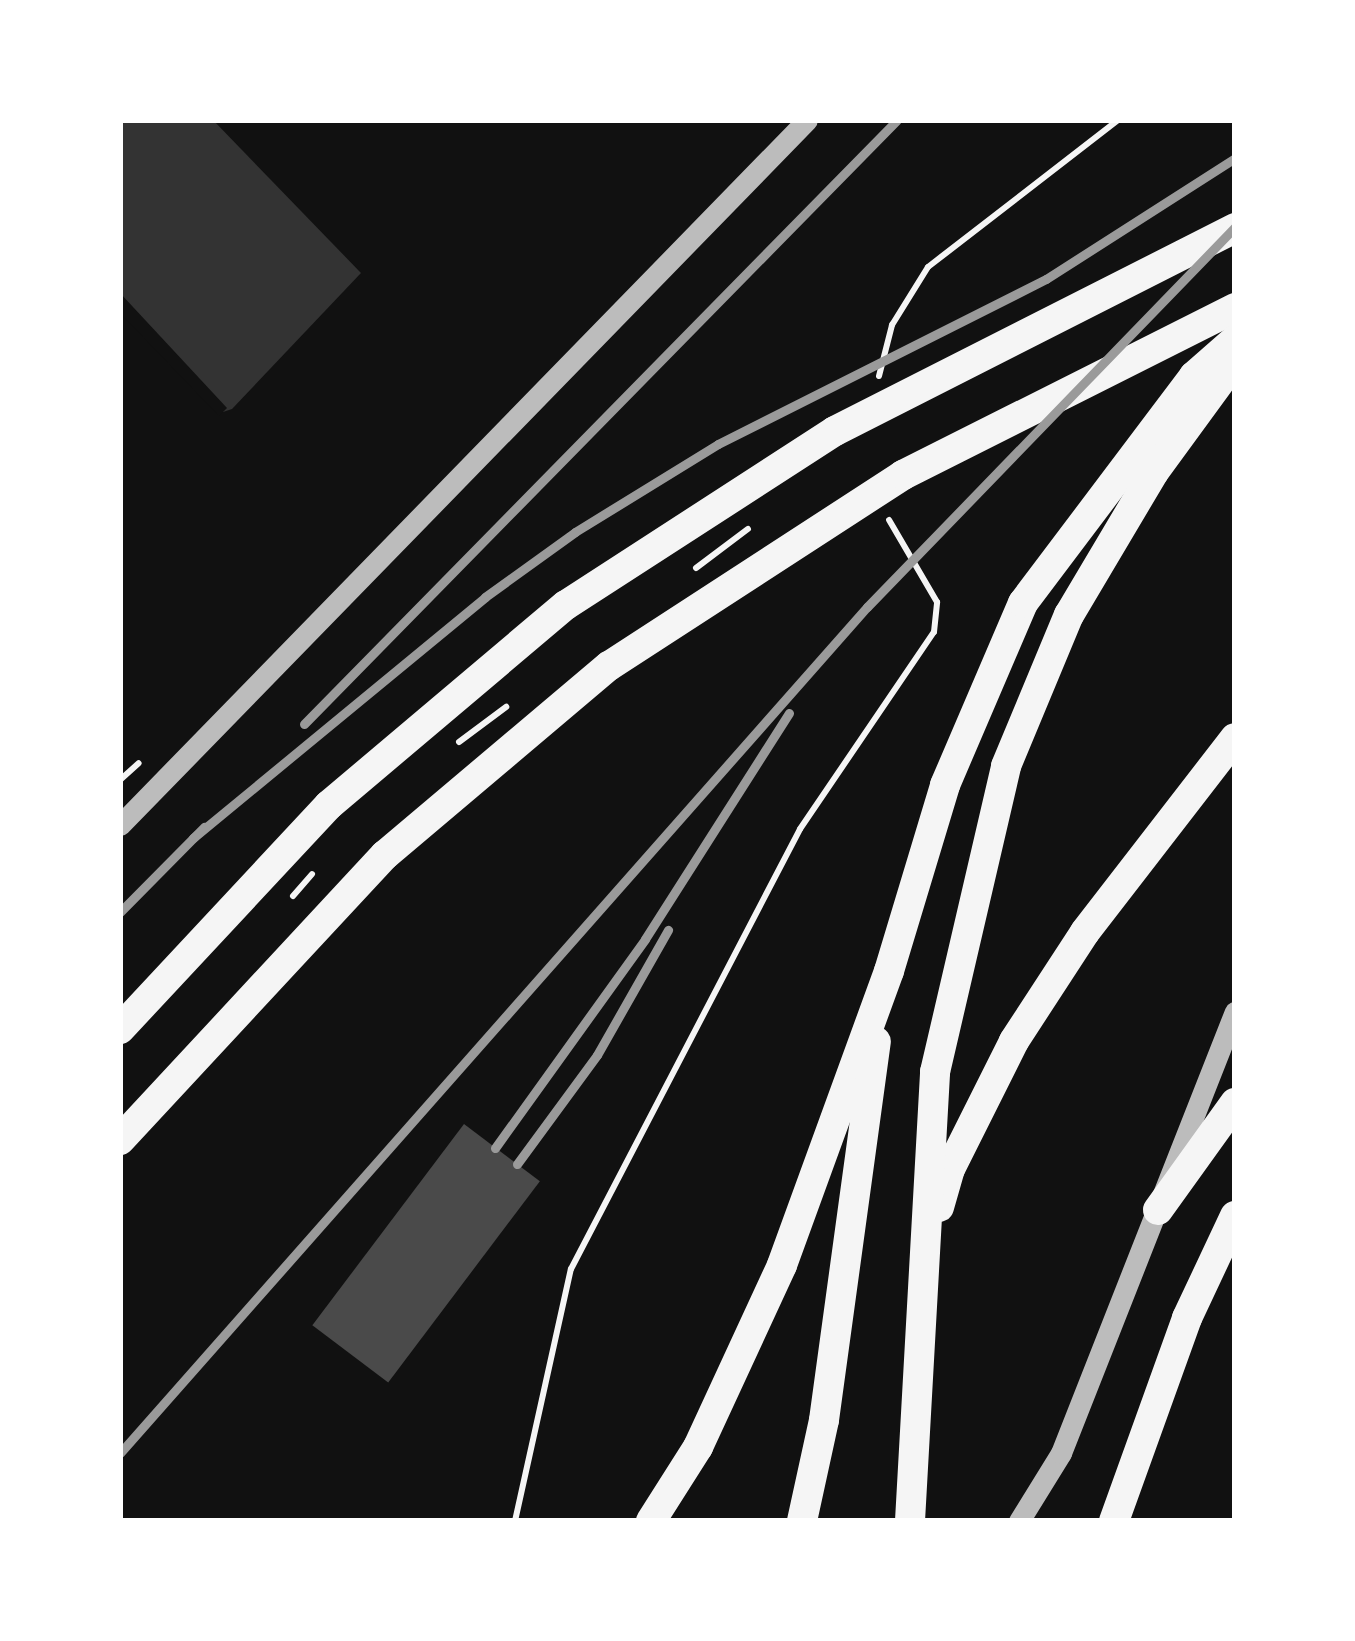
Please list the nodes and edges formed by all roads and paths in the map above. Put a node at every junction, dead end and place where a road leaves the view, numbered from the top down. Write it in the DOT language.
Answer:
graph roads {
  1 [pos="807,120"];
  2 [pos="1235,228"];
  3 [pos="1235,308"];
  4 [pos="1235,340"];
  5 [pos="1235,361"];
  6 [pos="882,500"];
  7 [pos="1235,738"];
  8 [pos="120,825"];
  9 [pos="890,971"];
  10 [pos="1235,1012"];
  11 [pos="120,1029"];
  12 [pos="1235,1103"];
  13 [pos="121,1139"];
  14 [pos="1158,1210"];
  15 [pos="1235,1216"];
  16 [pos="920,1278"];
  17 [pos="514,1521"];
  18 [pos="651,1521"];
  19 [pos="802,1521"];
  20 [pos="910,1521"];
  21 [pos="1018,1521"];
  22 [pos="1114,1521"];
  1 -- 8 [label="street"];
  2 -- 11 [label="highway"];
  3 -- 13 [label="highway"];
  4 -- 9 [label="highway"];
  5 -- 16 [label="highway"];
  6 -- 17 [label="path"];
  7 -- 16 [label="highway"];
  9 -- 18 [label="highway"];
  9 -- 19 [label="highway"];
  10 -- 14 [label="street"];
  12 -- 14 [label="highway"];
  14 -- 21 [label="street"];
  15 -- 22 [label="highway"];
  16 -- 20 [label="highway"];
}
